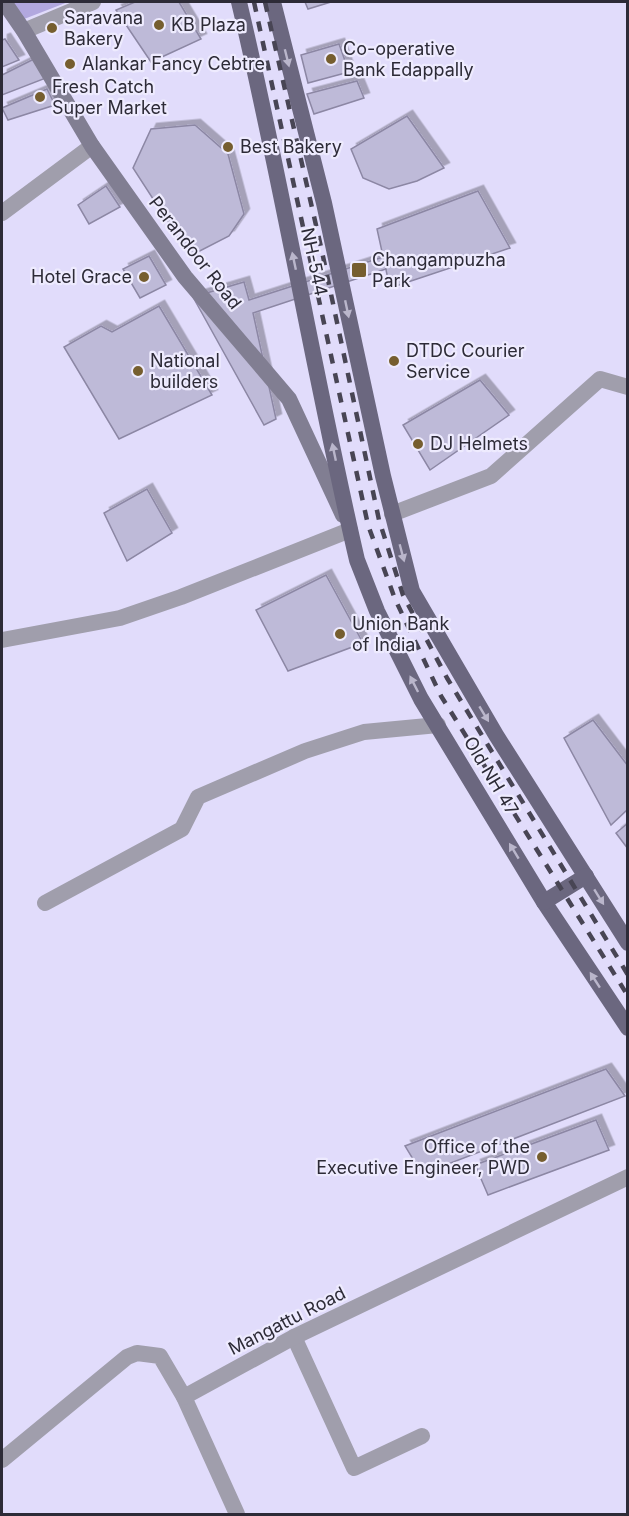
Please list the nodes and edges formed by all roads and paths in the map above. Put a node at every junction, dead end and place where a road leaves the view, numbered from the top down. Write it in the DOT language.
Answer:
graph roads {
  1 [pos="4,2"];
  2 [pos="93,2"];
  3 [pos="239,2"];
  4 [pos="273,2"];
  5 [pos="24,31"];
  6 [pos="92,146"];
  7 [pos="2,213"];
  8 [pos="627,387"];
  9 [pos="382,476"];
  10 [pos="392,514"];
  11 [pos="350,530"];
  12 [pos="2,640"];
  13 [pos="438,725"];
  14 [pos="586,876"];
  15 [pos="544,902"];
  16 [pos="45,903"];
  17 [pos="627,943"];
  18 [pos="627,1028"];
  19 [pos="627,1177"];
  20 [pos="294,1337"];
  21 [pos="184,1397"];
  22 [pos="422,1436"];
  23 [pos="2,1460"];
  24 [pos="237,1515"];
  1 -- 5 [label="main road, Perandoor Road"];
  2 -- 5 [label="street"];
  11 -- 3 [label="main road, NH-544, one-way"];
  4 -- 9 [label="main road, NH-544, one-way"];
  5 -- 6 [label="main road, Perandoor Road"];
  6 -- 7 [label="street"];
  6 -- 11 [label="main road, Perandoor Road"];
  8 -- 10 [label="street"];
  9 -- 10 [label="main road, Old NH 47"];
  10 -- 14 [label="main road, Old NH 47, one-way"];
  11 -- 12 [label="street"];
  13 -- 11 [label="main road, Old NH 47, one-way"];
  15 -- 13 [label="main road, Old NH 47, one-way"];
  13 -- 16 [label="street"];
  14 -- 15 [label="main road"];
  14 -- 17 [label="main road, Old NH 47, one-way"];
  18 -- 15 [label="main road, Old NH 47, one-way"];
  19 -- 20 [label="street, Mangattu Road"];
  20 -- 21 [label="street, Mangattu Road"];
  20 -- 22 [label="street"];
  21 -- 23 [label="street"];
  21 -- 24 [label="street"];
}
